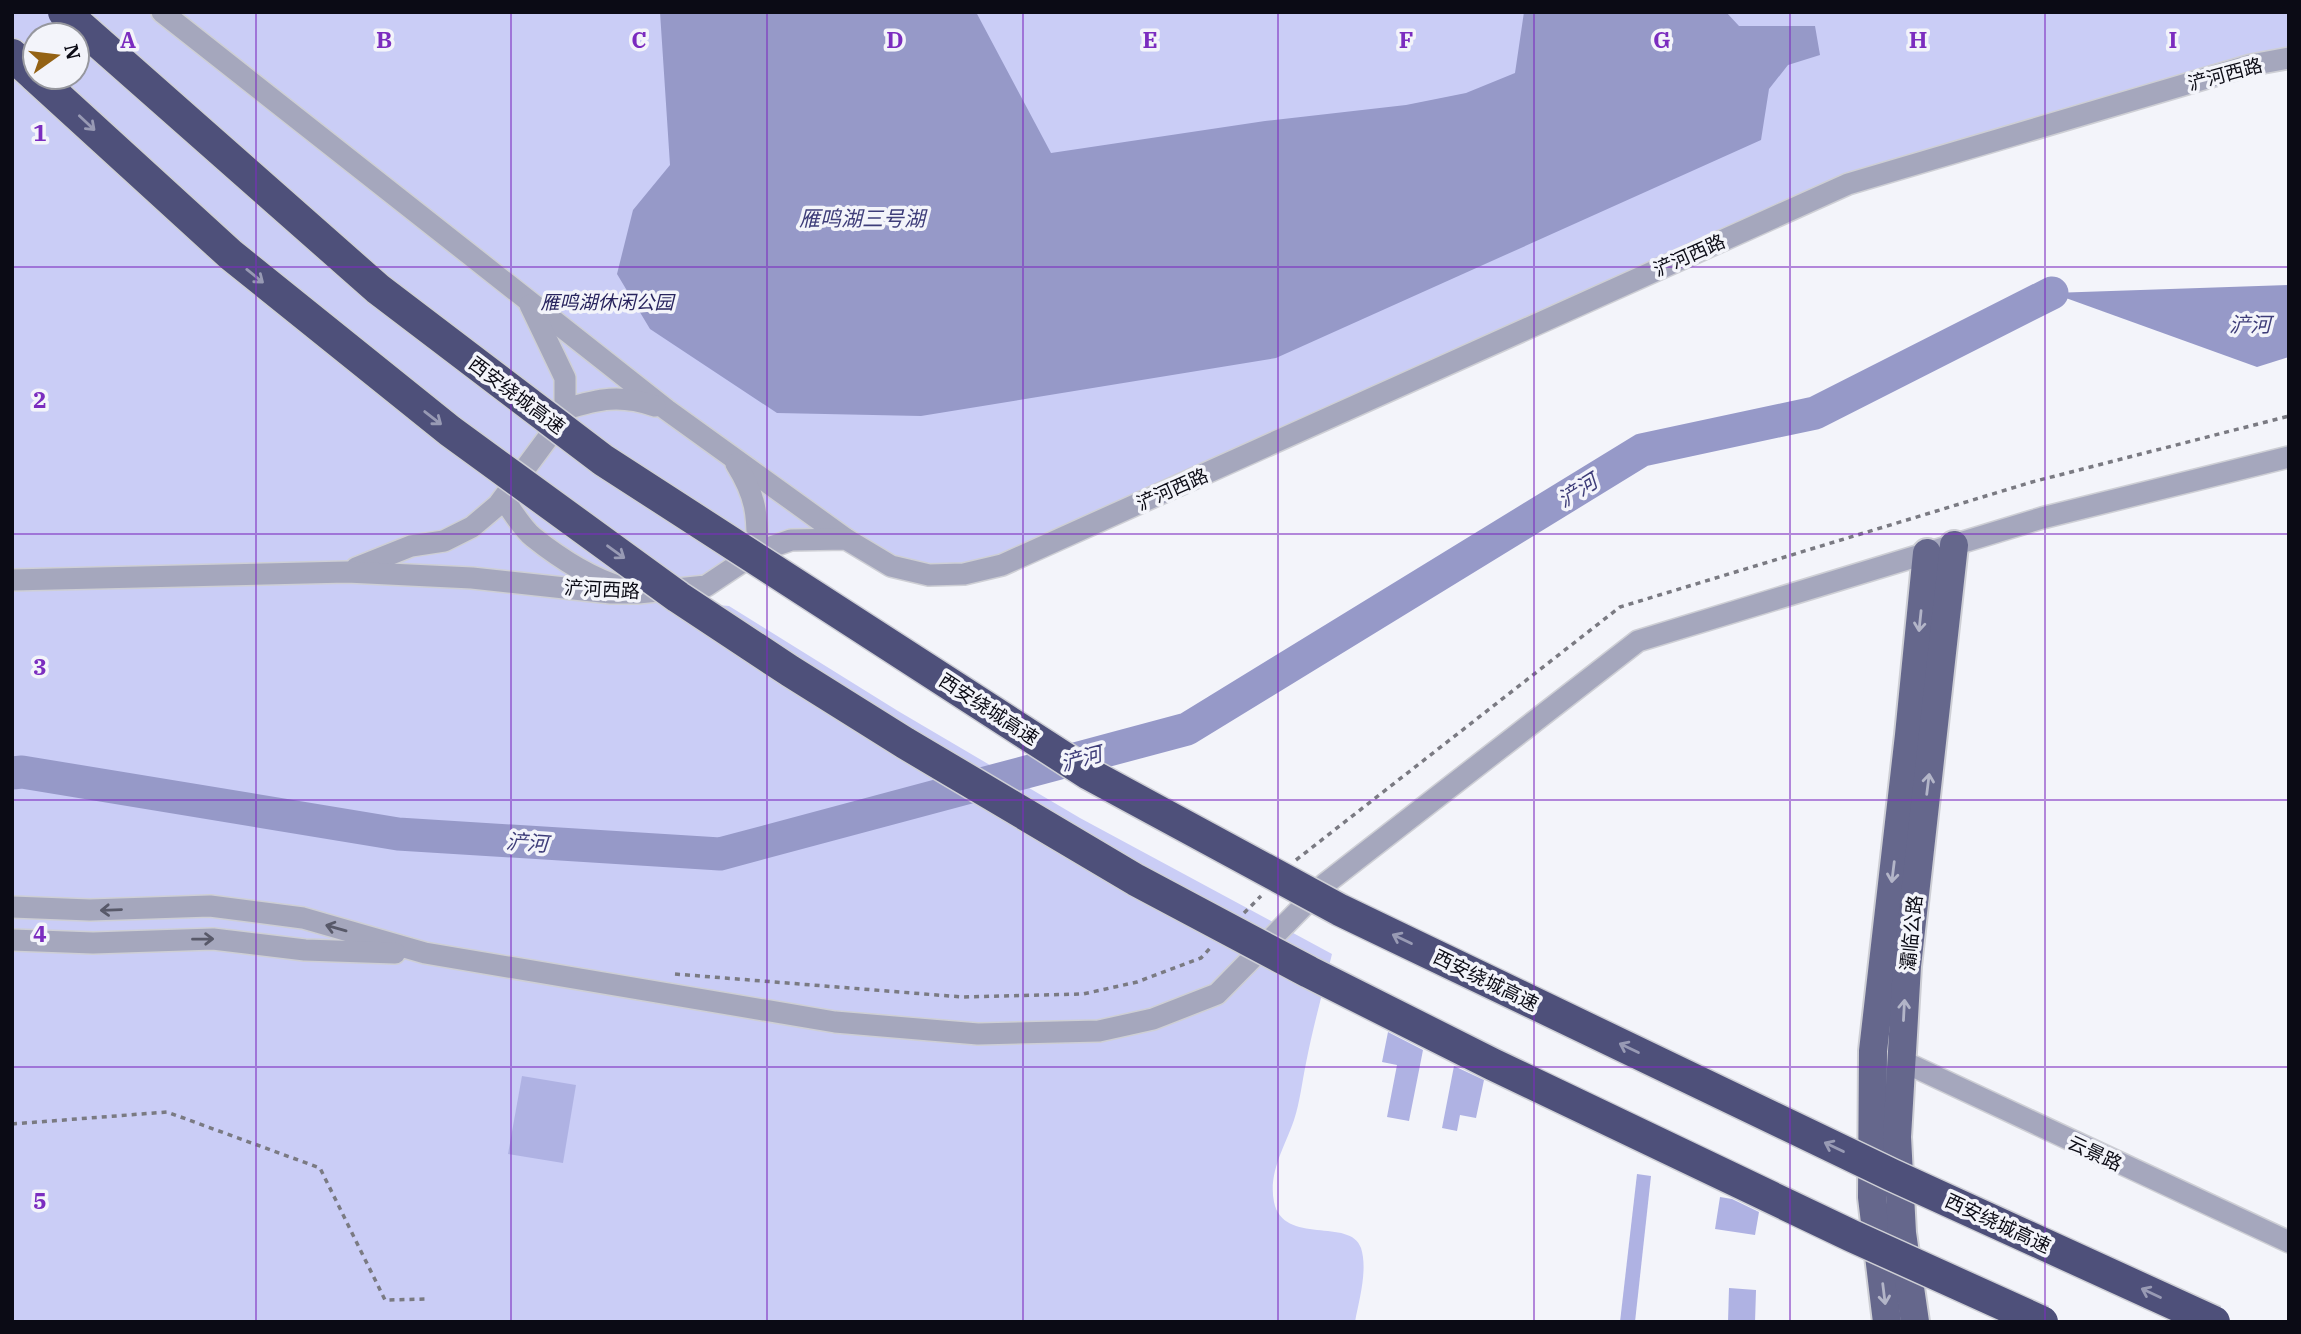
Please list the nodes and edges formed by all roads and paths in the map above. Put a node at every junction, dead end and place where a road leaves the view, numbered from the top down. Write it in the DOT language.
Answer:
graph roads {
  1 [pos="64,12"];
  2 [pos="162,12"];
  3 [pos="2289,58"];
  4 [pos="52,91"];
  5 [pos="527,300"];
  6 [pos="565,409"];
  7 [pos="667,410"];
  8 [pos="731,456"];
  9 [pos="2289,457"];
  10 [pos="509,489"];
  11 [pos="846,539"];
  12 [pos="1954,545"];
  13 [pos="757,552"];
  14 [pos="1927,553"];
  15 [pos="347,572"];
  16 [pos="12,580"];
  17 [pos="638,593"];
  18 [pos="1302,853"];
  19 [pos="1293,863"];
  20 [pos="1265,891"];
  21 [pos="12,907"];
  22 [pos="1238,920"];
  23 [pos="1219,939"];
  24 [pos="12,940"];
  25 [pos="425,953"];
  26 [pos="669,973"];
  27 [pos="1902,1061"];
  28 [pos="12,1124"];
  29 [pos="2289,1242"];
  30 [pos="426,1299"];
  31 [pos="1887,1322"];
  32 [pos="1915,1322"];
  33 [pos="2042,1322"];
  34 [pos="2214,1322"];
  34 -- 1 [label="highway, 西安绕城高速, one-way, bridge"];
  2 -- 5 [label="street"];
  3 -- 11 [label="street, 浐河西路"];
  4 -- 33 [label="highway, one-way, bridge"];
  5 -- 6 [label="street"];
  5 -- 7 [label="street"];
  6 -- 7 [label="street"];
  6 -- 10 [label="street"];
  7 -- 8 [label="street"];
  8 -- 11 [label="street"];
  8 -- 13 [label="street"];
  9 -- 12 [label="street"];
  10 -- 15 [label="street"];
  10 -- 17 [label="street"];
  11 -- 13 [label="street, 浐河西路"];
  12 -- 14 [label="street"];
  27 -- 12 [label="main road, 灞临公路, one-way"];
  13 -- 17 [label="street, 浐河西路"];
  14 -- 25 [label="street"];
  14 -- 31 [label="main road, 灞临公路, one-way"];
  15 -- 16 [label="street, 浐河西路"];
  15 -- 17 [label="street, 浐河西路"];
  18 -- 19 [label="path"];
  20 -- 22 [label="path"];
  25 -- 21 [label="street, one-way"];
  23 -- 26 [label="path"];
  24 -- 25 [label="street, one-way"];
  27 -- 29 [label="street, 云景路"];
  27 -- 32 [label="main road, 灞临公路"];
  28 -- 30 [label="path"];
}
